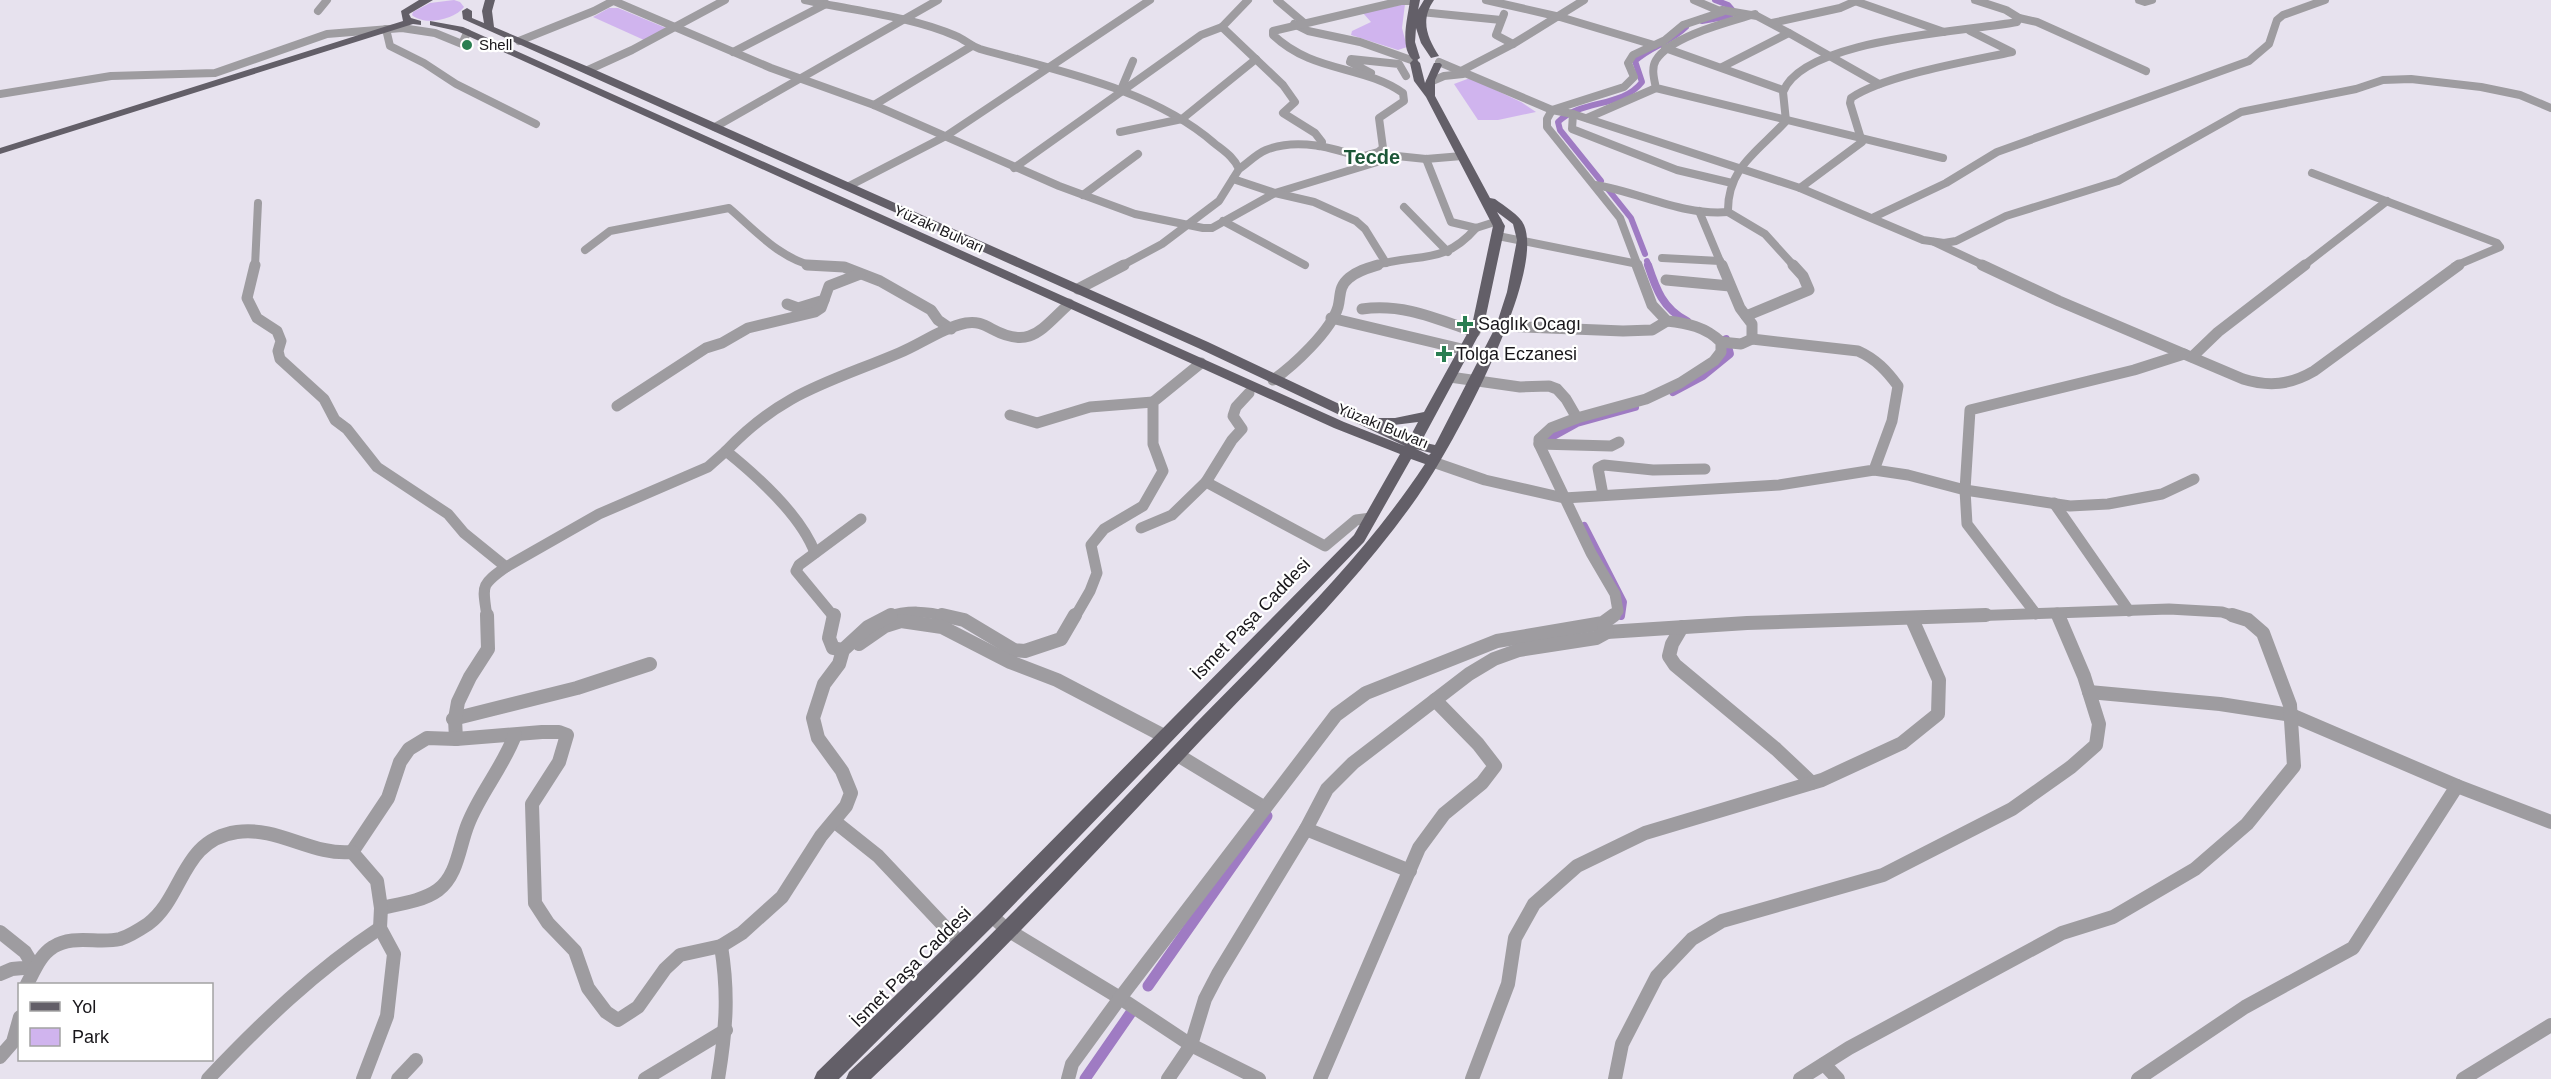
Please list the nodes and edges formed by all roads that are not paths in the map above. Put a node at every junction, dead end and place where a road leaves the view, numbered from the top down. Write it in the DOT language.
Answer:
graph roads {
  1 [pos="327,0"];
  2 [pos="428,0"];
  3 [pos="490,0"];
  4 [pos="614,0"];
  5 [pos="725,0"];
  6 [pos="805,0"];
  7 [pos="834,0"];
  8 [pos="938,0"];
  9 [pos="1150,0"];
  10 [pos="1248,0"];
  11 [pos="1277,0"];
  12 [pos="1429,0"];
  13 [pos="1486,0"];
  14 [pos="1584,0"];
  15 [pos="1694,0"];
  16 [pos="1855,0"];
  17 [pos="1975,0"];
  18 [pos="2139,0"];
  19 [pos="2152,0"];
  20 [pos="2325,0"];
  21 [pos="400,1"];
  22 [pos="1415,1"];
  23 [pos="1511,3"];
  24 [pos="469,4"];
  25 [pos="824,5"];
  26 [pos="407,9"];
  27 [pos="1730,10"];
  28 [pos="318,11"];
  29 [pos="1749,11"];
  30 [pos="1421,12"];
  31 [pos="1560,17"];
  32 [pos="2019,18"];
  33 [pos="903,20"];
  34 [pos="1501,20"];
  35 [pos="411,22"];
  36 [pos="1303,22"];
  37 [pos="1772,22"];
  38 [pos="433,23"];
  39 [pos="1294,24"];
  40 [pos="1222,27"];
  41 [pos="674,28"];
  42 [pos="386,29"];
  43 [pos="490,29"];
  44 [pos="1970,31"];
  45 [pos="1945,32"];
  46 [pos="1789,33"];
  47 [pos="465,38"];
  48 [pos="519,41"];
  49 [pos="1513,44"];
  50 [pos="972,46"];
  51 [pos="1660,46"];
  52 [pos="734,52"];
  53 [pos="1829,56"];
  54 [pos="1256,59"];
  55 [pos="1414,60"];
  56 [pos="1133,61"];
  57 [pos="1437,61"];
  58 [pos="1049,66"];
  59 [pos="1722,67"];
  60 [pos="588,70"];
  61 [pos="2146,71"];
  62 [pos="1466,73"];
  63 [pos="1406,76"];
  64 [pos="801,77"];
  65 [pos="1879,84"];
  66 [pos="1393,85"];
  67 [pos="1656,88"];
  68 [pos="1430,89"];
  69 [pos="1783,90"];
  70 [pos="1120,92"];
  71 [pos="0,94"];
  72 [pos="874,105"];
  73 [pos="2551,108"];
  74 [pos="1565,112"];
  75 [pos="1587,118"];
  76 [pos="1182,119"];
  77 [pos="1786,121"];
  78 [pos="536,124"];
  79 [pos="715,127"];
  80 [pos="1120,132"];
  81 [pos="946,136"];
  82 [pos="1863,140"];
  83 [pos="1319,146"];
  84 [pos="0,151"];
  85 [pos="1138,154"];
  86 [pos="1462,156"];
  87 [pos="1360,157"];
  88 [pos="1943,158"];
  89 [pos="1426,159"];
  90 [pos="1378,162"];
  91 [pos="1742,167"];
  92 [pos="808,168"];
  93 [pos="1014,168"];
  94 [pos="1239,169"];
  95 [pos="2312,173"];
  96 [pos="790,178"];
  97 [pos="1233,179"];
  98 [pos="1732,183"];
  99 [pos="1595,185"];
  100 [pos="849,186"];
  101 [pos="1800,188"];
  102 [pos="1275,194"];
  103 [pos="1083,195"];
  104 [pos="1486,198"];
  105 [pos="2387,201"];
  106 [pos="258,203"];
  107 [pos="1404,207"];
  108 [pos="1699,212"];
  109 [pos="1728,212"];
  110 [pos="1874,217"];
  111 [pos="1223,221"];
  112 [pos="1187,224"];
  113 [pos="1476,228"];
  114 [pos="1498,228"];
  115 [pos="1523,240"];
  116 [pos="1934,243"];
  117 [pos="585,250"];
  118 [pos="1448,252"];
  119 [pos="1662,258"];
  120 [pos="1720,261"];
  121 [pos="1386,263"];
  122 [pos="1638,264"];
  123 [pos="1305,265"];
  124 [pos="861,274"];
  125 [pos="1666,280"];
  126 [pos="1730,286"];
  127 [pos="1078,289"];
  128 [pos="824,300"];
  129 [pos="787,304"];
  130 [pos="1069,304"];
  131 [pos="1362,309"];
  132 [pos="1746,316"];
  133 [pos="1331,318"];
  134 [pos="1667,321"];
  135 [pos="1502,326"];
  136 [pos="951,329"];
  137 [pos="1476,329"];
  138 [pos="1752,339"];
  139 [pos="1726,343"];
  140 [pos="1466,350"];
  141 [pos="2188,356"];
  142 [pos="1201,363"];
  143 [pos="1450,377"];
  144 [pos="1273,380"];
  145 [pos="1475,381"];
  146 [pos="1249,393"];
  147 [pos="1153,402"];
  148 [pos="617,406"];
  149 [pos="1010,415"];
  150 [pos="1428,416"];
  151 [pos="1577,418"];
  152 [pos="1367,423"];
  153 [pos="1379,441"];
  154 [pos="1619,442"];
  155 [pos="1539,444"];
  156 [pos="1411,449"];
  157 [pos="726,451"];
  158 [pos="1436,457"];
  159 [pos="1705,469"];
  160 [pos="1874,470"];
  161 [pos="1397,474"];
  162 [pos="2194,478"];
  163 [pos="1206,482"];
  164 [pos="1965,490"];
  165 [pos="1603,495"];
  166 [pos="1564,498"];
  167 [pos="2054,504"];
  168 [pos="1172,515"];
  169 [pos="1371,518"];
  170 [pos="861,519"];
  171 [pos="1141,528"];
  172 [pos="1159,530"];
  173 [pos="815,553"];
  174 [pos="506,567"];
  175 [pos="2129,611"];
  176 [pos="2057,613"];
  177 [pos="2036,614"];
  178 [pos="1911,619"];
  179 [pos="1605,627"];
  180 [pos="1682,627"];
  181 [pos="841,657"];
  182 [pos="650,663"];
  183 [pos="2089,692"];
  184 [pos="1435,700"];
  185 [pos="2291,716"];
  186 [pos="453,719"];
  187 [pos="514,735"];
  188 [pos="1164,736"];
  189 [pos="456,739"];
  190 [pos="1176,754"];
  191 [pos="1812,783"];
  192 [pos="2457,786"];
  193 [pos="1265,808"];
  194 [pos="834,821"];
  195 [pos="2551,822"];
  196 [pos="1306,829"];
  197 [pos="352,852"];
  198 [pos="1410,872"];
  199 [pos="381,908"];
  200 [pos="991,915"];
  201 [pos="380,928"];
  202 [pos="1006,929"];
  203 [pos="0,932"];
  204 [pos="961,944"];
  205 [pos="721,946"];
  206 [pos="34,967"];
  207 [pos="0,974"];
  208 [pos="27,983"];
  209 [pos="1120,998"];
  210 [pos="18,1024"];
  211 [pos="2551,1025"];
  212 [pos="726,1030"];
  213 [pos="1191,1045"];
  214 [pos="0,1057"];
  215 [pos="416,1060"];
  216 [pos="1824,1064"];
  217 [pos="208,1079"];
  218 [pos="363,1079"];
  219 [pos="398,1079"];
  220 [pos="645,1079"];
  221 [pos="718,1079"];
  222 [pos="824,1079"];
  223 [pos="856,1079"];
  224 [pos="1068,1079"];
  225 [pos="1168,1079"];
  226 [pos="1259,1079"];
  227 [pos="1320,1079"];
  228 [pos="1472,1079"];
  229 [pos="1615,1079"];
  230 [pos="1800,1079"];
  231 [pos="1838,1079"];
  232 [pos="2138,1079"];
  233 [pos="2463,1079"];
  1 -- 28 [label="street"];
  2 -- 26 [label="main road"];
  3 -- 43 [label="main road"];
  4 -- 41 [label="street"];
  4 -- 48 [label="street"];
  5 -- 41 [label="street"];
  6 -- 25 [label="street"];
  7 -- 25 [label="street"];
  8 -- 33 [label="street"];
  9 -- 58 [label="street"];
  10 -- 40 [label="street"];
  11 -- 36 [label="street"];
  12 -- 30 [label="main road"];
  13 -- 23 [label="street"];
  14 -- 31 [label="street"];
  15 -- 27 [label="street"];
  16 -- 37 [label="street"];
  16 -- 45 [label="street"];
  17 -- 32 [label="street"];
  18 -- 19 [label="street"];
  20 -- 110 [label="street"];
  21 -- 26 [label="main road"];
  22 -- 36 [label="street"];
  22 -- 55 [label="main road"];
  23 -- 31 [label="street"];
  23 -- 34 [label="street"];
  24 -- 38 [label="main road"];
  24 -- 43 [label="main road, Yüzakı Bulvarı"];
  25 -- 33 [label="street"];
  25 -- 52 [label="street"];
  26 -- 35 [label="main road"];
  27 -- 29 [label="street"];
  27 -- 51 [label="street"];
  29 -- 37 [label="street"];
  29 -- 51 [label="street"];
  30 -- 34 [label="street"];
  30 -- 57 [label="main road"];
  31 -- 49 [label="street"];
  31 -- 51 [label="street"];
  32 -- 44 [label="street"];
  32 -- 61 [label="street"];
  33 -- 50 [label="street"];
  33 -- 64 [label="street"];
  34 -- 49 [label="street"];
  35 -- 38 [label="main road"];
  35 -- 42 [label="main road"];
  36 -- 39 [label="street"];
  37 -- 46 [label="street"];
  38 -- 47 [label="main road, Yüzakı Bulvarı"];
  39 -- 55 [label="street"];
  39 -- 66 [label="street"];
  40 -- 54 [label="street"];
  40 -- 70 [label="street"];
  41 -- 52 [label="street"];
  41 -- 60 [label="street"];
  42 -- 47 [label="street"];
  42 -- 71 [label="street"];
  42 -- 78 [label="street"];
  42 -- 84 [label="main road"];
  43 -- 48 [label="main road, Yüzakı Bulvarı"];
  44 -- 45 [label="street"];
  44 -- 65 [label="street"];
  45 -- 53 [label="street"];
  46 -- 53 [label="street"];
  46 -- 59 [label="street"];
  47 -- 96 [label="main road, Yüzakı Bulvarı"];
  48 -- 60 [label="main road, Yüzakı Bulvarı"];
  49 -- 62 [label="street"];
  50 -- 58 [label="street"];
  50 -- 72 [label="street"];
  51 -- 59 [label="street"];
  51 -- 67 [label="street"];
  51 -- 74 [label="street"];
  52 -- 64 [label="street"];
  53 -- 65 [label="street"];
  53 -- 69 [label="street"];
  54 -- 76 [label="street"];
  54 -- 83 [label="street"];
  55 -- 57 [label="main road"];
  55 -- 68 [label="main road"];
  56 -- 70 [label="street"];
  57 -- 62 [label="street"];
  57 -- 68 [label="main road"];
  58 -- 70 [label="street"];
  58 -- 81 [label="street"];
  59 -- 69 [label="street"];
  60 -- 79 [label="main road, Yüzakı Bulvarı"];
  62 -- 68 [label="street"];
  62 -- 74 [label="street"];
  63 -- 66 [label="street"];
  64 -- 72 [label="street"];
  64 -- 79 [label="street"];
  65 -- 82 [label="street"];
  66 -- 87 [label="street"];
  67 -- 75 [label="street"];
  67 -- 77 [label="street"];
  68 -- 86 [label="main road"];
  69 -- 77 [label="street"];
  70 -- 76 [label="street"];
  70 -- 93 [label="street"];
  72 -- 81 [label="street"];
  73 -- 116 [label="street"];
  74 -- 75 [label="street"];
  74 -- 98 [label="street"];
  74 -- 99 [label="street"];
  75 -- 91 [label="street"];
  76 -- 80 [label="street"];
  76 -- 94 [label="street"];
  77 -- 82 [label="street"];
  77 -- 91 [label="street"];
  79 -- 92 [label="main road, Yüzakı Bulvarı"];
  81 -- 93 [label="street"];
  81 -- 100 [label="street"];
  82 -- 88 [label="street"];
  82 -- 101 [label="street"];
  83 -- 87 [label="street"];
  83 -- 94 [label="street"];
  85 -- 103 [label="street"];
  86 -- 89 [label="street"];
  86 -- 104 [label="main road"];
  87 -- 90 [label="street"];
  89 -- 90 [label="street"];
  89 -- 113 [label="street"];
  90 -- 102 [label="street"];
  91 -- 98 [label="street"];
  91 -- 101 [label="street"];
  92 -- 96 [label="main road"];
  92 -- 100 [label="main road, Yüzakı Bulvarı"];
  93 -- 103 [label="street"];
  94 -- 97 [label="street"];
  95 -- 105 [label="street"];
  96 -- 130 [label="main road, Yüzakı Bulvarı"];
  97 -- 102 [label="street"];
  97 -- 112 [label="street"];
  98 -- 109 [label="street"];
  99 -- 108 [label="street"];
  99 -- 122 [label="street"];
  100 -- 127 [label="main road, Yüzakı Bulvarı"];
  101 -- 110 [label="street"];
  102 -- 111 [label="street"];
  102 -- 121 [label="street"];
  103 -- 112 [label="street"];
  104 -- 114 [label="main road"];
  104 -- 115 [label="main road"];
  105 -- 141 [label="street"];
  105 -- 141 [label="street"];
  106 -- 174 [label="street"];
  107 -- 118 [label="street"];
  108 -- 109 [label="street"];
  108 -- 120 [label="street"];
  109 -- 132 [label="street"];
  110 -- 116 [label="street"];
  111 -- 112 [label="street"];
  111 -- 123 [label="street"];
  112 -- 127 [label="street"];
  113 -- 114 [label="street"];
  113 -- 118 [label="street"];
  114 -- 115 [label="street"];
  114 -- 137 [label="main road, İsmet Paşa Caddesi"];
  115 -- 122 [label="street"];
  115 -- 135 [label="main road"];
  116 -- 141 [label="street"];
  117 -- 124 [label="street"];
  118 -- 121 [label="street"];
  119 -- 120 [label="street"];
  120 -- 126 [label="street"];
  121 -- 133 [label="street"];
  122 -- 134 [label="street"];
  124 -- 128 [label="street"];
  124 -- 136 [label="street"];
  125 -- 126 [label="street"];
  126 -- 132 [label="street"];
  127 -- 144 [label="main road, Yüzakı Bulvarı"];
  128 -- 129 [label="street"];
  128 -- 148 [label="street"];
  130 -- 136 [label="street"];
  130 -- 142 [label="main road, Yüzakı Bulvarı"];
  131 -- 137 [label="street"];
  132 -- 138 [label="street"];
  133 -- 140 [label="street"];
  133 -- 144 [label="street"];
  134 -- 135 [label="street"];
  134 -- 139 [label="street"];
  135 -- 137 [label="street"];
  135 -- 145 [label="main road"];
  136 -- 157 [label="street"];
  137 -- 140 [label="main road, İsmet Paşa Caddesi"];
  138 -- 139 [label="street"];
  138 -- 160 [label="street"];
  139 -- 151 [label="street"];
  140 -- 143 [label="main road, İsmet Paşa Caddesi"];
  141 -- 164 [label="street"];
  142 -- 147 [label="street"];
  142 -- 153 [label="main road, Yüzakı Bulvarı"];
  143 -- 145 [label="street"];
  143 -- 150 [label="main road, İsmet Paşa Caddesi"];
  144 -- 152 [label="main road, Yüzakı Bulvarı"];
  145 -- 151 [label="street"];
  145 -- 158 [label="main road"];
  146 -- 163 [label="street"];
  147 -- 149 [label="street"];
  147 -- 181 [label="street"];
  150 -- 152 [label="main road"];
  150 -- 156 [label="main road, İsmet Paşa Caddesi"];
  151 -- 155 [label="street"];
  152 -- 156 [label="main road, Yüzakı Bulvarı"];
  153 -- 156 [label="main road, Yüzakı Bulvarı"];
  153 -- 161 [label="main road"];
  154 -- 155 [label="street"];
  155 -- 166 [label="street"];
  156 -- 158 [label="main road, Yüzakı Bulvarı"];
  156 -- 161 [label="main road, İsmet Paşa Caddesi"];
  157 -- 173 [label="street"];
  157 -- 174 [label="street"];
  158 -- 166 [label="street"];
  158 -- 190 [label="main road"];
  159 -- 165 [label="street"];
  160 -- 164 [label="street"];
  160 -- 165 [label="street"];
  161 -- 169 [label="main road, İsmet Paşa Caddesi"];
  162 -- 167 [label="street"];
  163 -- 168 [label="street"];
  163 -- 169 [label="street"];
  164 -- 167 [label="street"];
  164 -- 177 [label="street"];
  165 -- 166 [label="street"];
  166 -- 179 [label="street"];
  167 -- 175 [label="street"];
  168 -- 171 [label="street"];
  168 -- 172 [label="street"];
  169 -- 188 [label="main road, İsmet Paşa Caddesi"];
  170 -- 173 [label="street"];
  173 -- 181 [label="street"];
  174 -- 186 [label="street"];
  175 -- 176 [label="street"];
  175 -- 185 [label="street"];
  176 -- 177 [label="street"];
  176 -- 183 [label="street"];
  177 -- 178 [label="street"];
  178 -- 180 [label="street"];
  178 -- 191 [label="street"];
  179 -- 180 [label="street"];
  179 -- 184 [label="street"];
  179 -- 193 [label="street"];
  180 -- 191 [label="street"];
  181 -- 188 [label="street"];
  181 -- 194 [label="street"];
  182 -- 186 [label="street"];
  183 -- 185 [label="street"];
  183 -- 229 [label="street"];
  184 -- 196 [label="street"];
  184 -- 198 [label="street"];
  185 -- 192 [label="street"];
  185 -- 216 [label="street"];
  186 -- 189 [label="street"];
  187 -- 189 [label="street"];
  187 -- 199 [label="street"];
  187 -- 205 [label="street"];
  188 -- 200 [label="main road, İsmet Paşa Caddesi"];
  189 -- 197 [label="street"];
  190 -- 193 [label="street"];
  190 -- 202 [label="main road"];
  191 -- 228 [label="street"];
  192 -- 195 [label="street"];
  192 -- 232 [label="street"];
  193 -- 209 [label="street"];
  194 -- 204 [label="street"];
  194 -- 205 [label="street"];
  196 -- 198 [label="street"];
  196 -- 213 [label="street"];
  197 -- 199 [label="street"];
  197 -- 206 [label="street"];
  198 -- 227 [label="street"];
  199 -- 201 [label="street"];
  200 -- 202 [label="street"];
  200 -- 204 [label="main road, İsmet Paşa Caddesi"];
  201 -- 217 [label="street"];
  201 -- 218 [label="street"];
  202 -- 209 [label="street"];
  202 -- 223 [label="main road"];
  203 -- 206 [label="street"];
  204 -- 222 [label="main road, İsmet Paşa Caddesi"];
  205 -- 212 [label="street"];
  206 -- 207 [label="street"];
  206 -- 208 [label="street"];
  209 -- 213 [label="street"];
  209 -- 224 [label="street"];
  210 -- 214 [label="street"];
  211 -- 233 [label="street"];
  212 -- 220 [label="street"];
  212 -- 221 [label="street"];
  213 -- 225 [label="street"];
  213 -- 226 [label="street"];
  215 -- 219 [label="street"];
  216 -- 230 [label="street"];
  216 -- 231 [label="street"];
}
